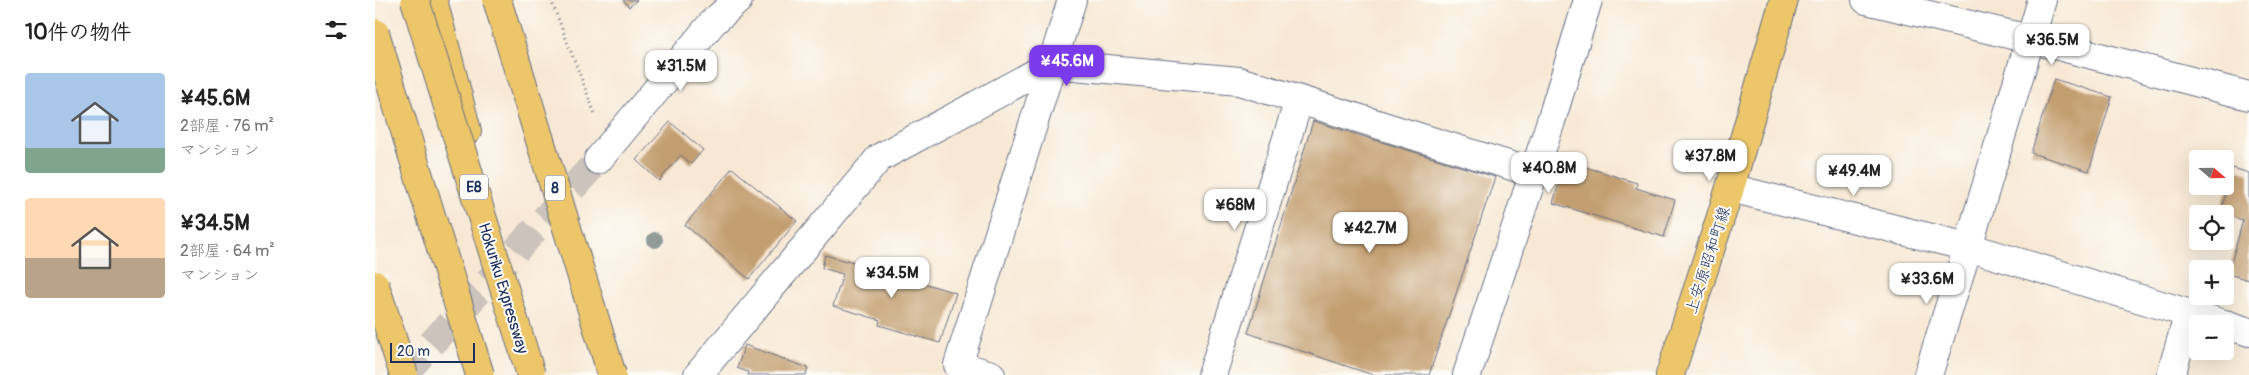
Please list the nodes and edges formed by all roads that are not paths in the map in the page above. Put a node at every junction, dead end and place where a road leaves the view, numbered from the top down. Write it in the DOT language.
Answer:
graph roads {
  1 [pos="415,0"];
  2 [pos="433,0"];
  3 [pos="497,0"];
  4 [pos="738,0"];
  5 [pos="1072,0"];
  6 [pos="1588,0"];
  7 [pos="1784,0"];
  8 [pos="1866,0"];
  9 [pos="2042,0"];
  10 [pos="375,33"];
  11 [pos="2030,40"];
  12 [pos="1052,64"];
  13 [pos="375,80"];
  14 [pos="2249,96"];
  15 [pos="1299,100"];
  16 [pos="598,160"];
  17 [pos="1534,173"];
  18 [pos="1730,188"];
  19 [pos="491,244"];
  20 [pos="1968,247"];
  21 [pos="446,264"];
  22 [pos="375,285"];
  23 [pos="2189,313"];
  24 [pos="2195,315"];
  25 [pos="2234,327"];
  26 [pos="2249,332"];
  27 [pos="956,370"];
  28 [pos="404,375"];
  29 [pos="480,375"];
  30 [pos="531,375"];
  31 [pos="612,375"];
  32 [pos="698,375"];
  33 [pos="991,375"];
  34 [pos="1212,375"];
  35 [pos="1467,375"];
  36 [pos="1670,375"];
  37 [pos="1928,375"];
  38 [pos="2171,375"];
  1 -- 19 [label="main road, Hokuriku Expressway / E8, bridge"];
  2 -- 19 [label="main road, bridge"];
  3 -- 31 [label="main road, 8, bridge"];
  4 -- 16 [label="street"];
  5 -- 12 [label="street"];
  6 -- 17 [label="street"];
  7 -- 18 [label="main road, 上安原昭和町線"];
  8 -- 11 [label="street"];
  9 -- 11 [label="street"];
  10 -- 21 [label="main road, bridge"];
  11 -- 14 [label="street"];
  11 -- 20 [label="street"];
  12 -- 15 [label="street"];
  12 -- 27 [label="street"];
  12 -- 32 [label="street"];
  13 -- 21 [label="main road, bridge"];
  15 -- 17 [label="street"];
  15 -- 34 [label="street"];
  17 -- 35 [label="street"];
  18 -- 20 [label="street"];
  18 -- 36 [label="main road, 上安原昭和町線"];
  19 -- 30 [label="main road, Hokuriku Expressway / E8, bridge"];
  20 -- 23 [label="street"];
  20 -- 37 [label="street"];
  21 -- 29 [label="main road, bridge"];
  22 -- 28 [label="main road, bridge"];
  23 -- 24 [label="street"];
  23 -- 38 [label="street"];
  25 -- 26 [label="street"];
  27 -- 33 [label="street"];
}
